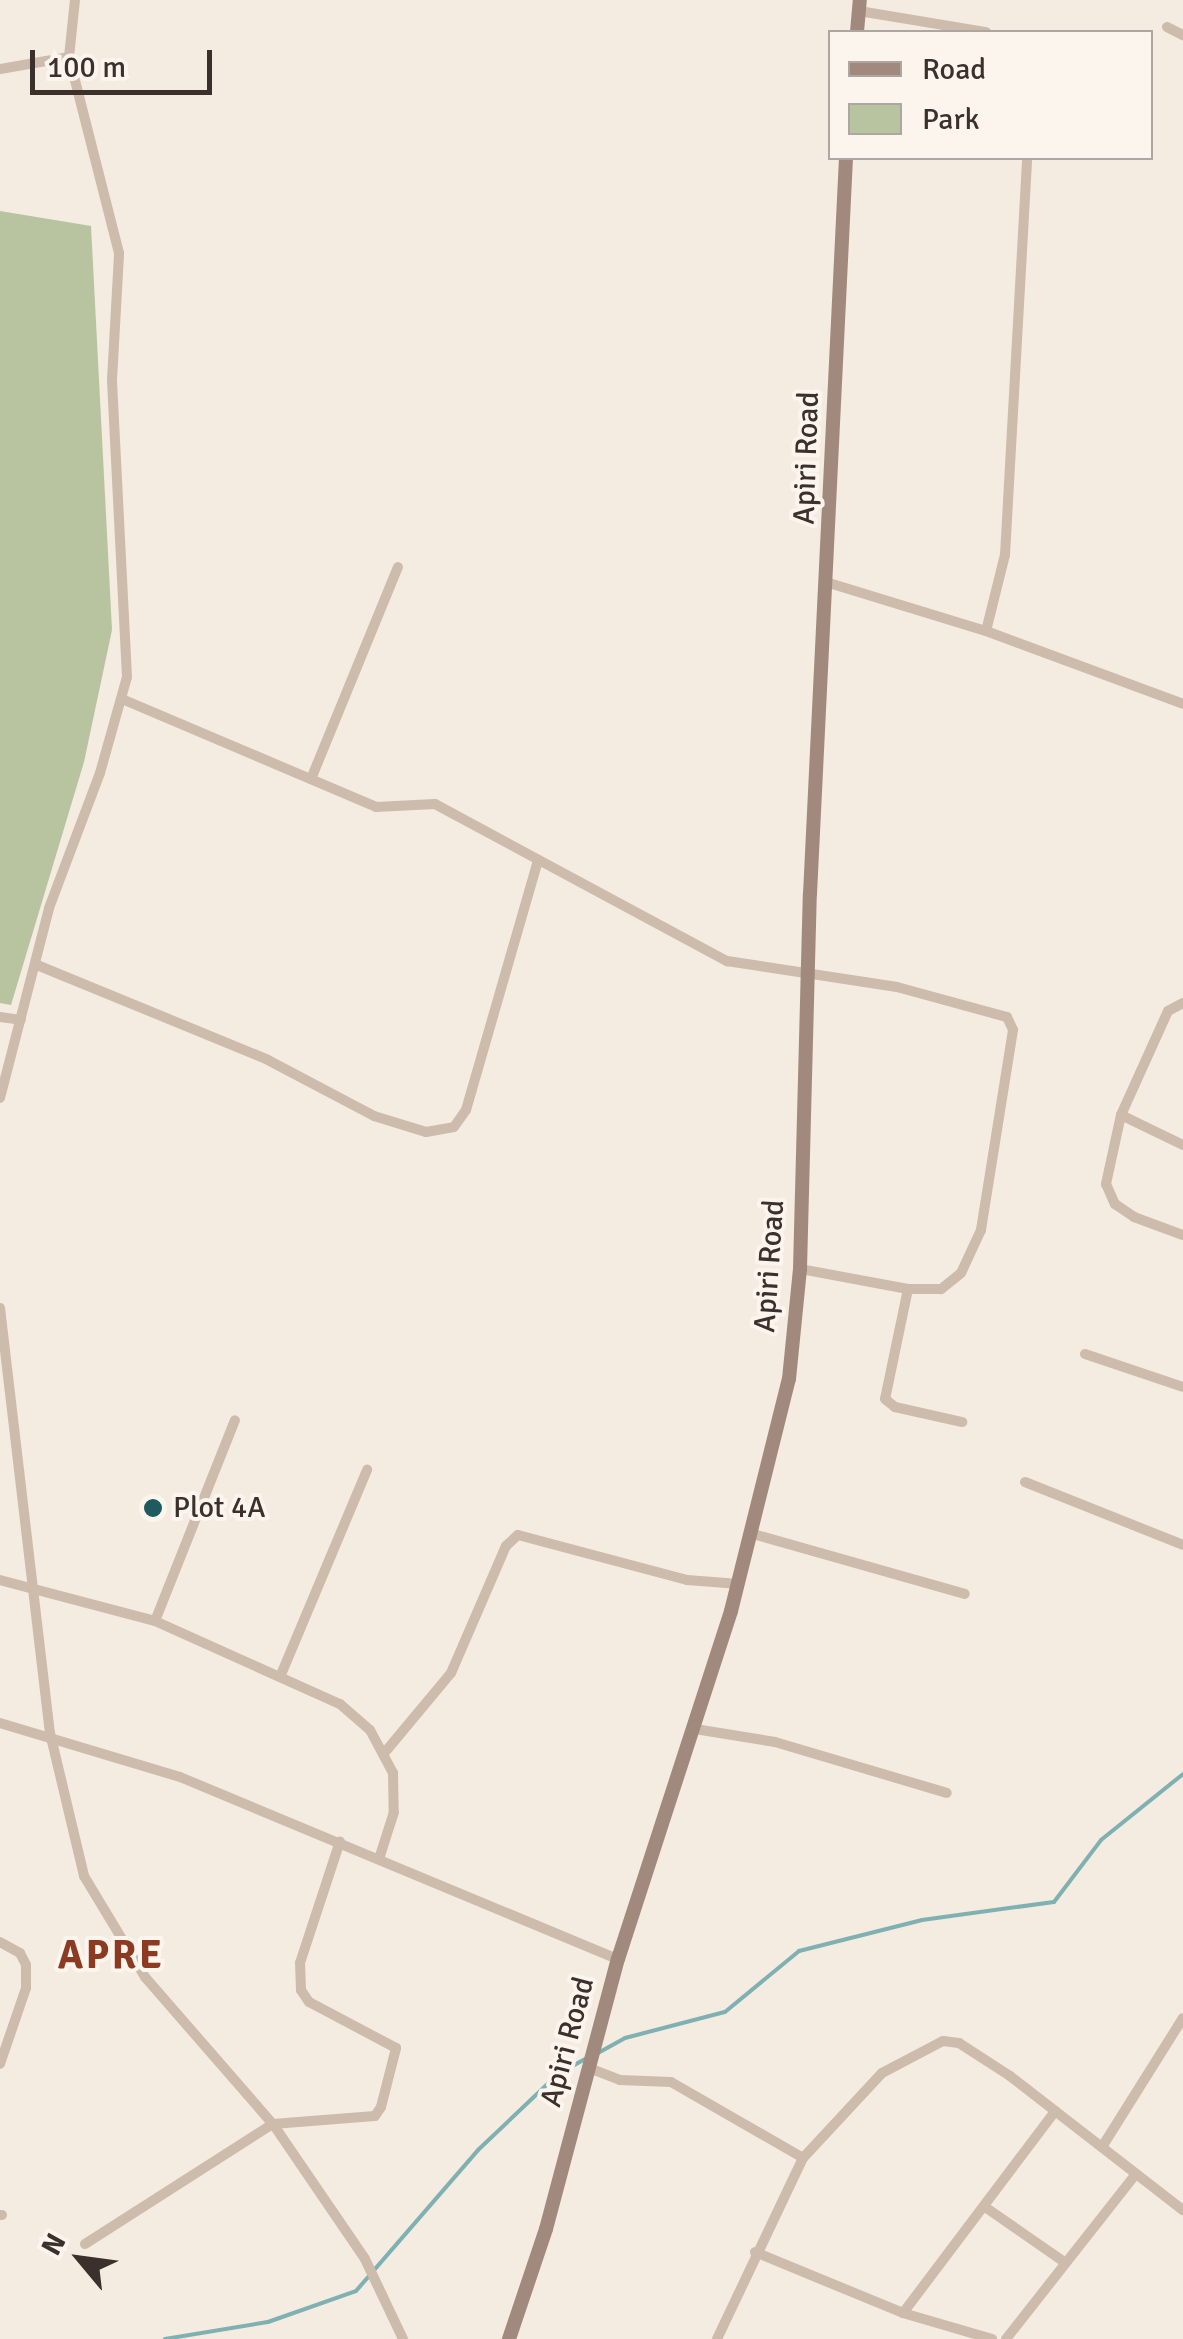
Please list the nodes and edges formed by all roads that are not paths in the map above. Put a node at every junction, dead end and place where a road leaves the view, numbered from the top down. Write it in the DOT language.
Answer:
graph roads {
  1 [pos="76,0"];
  2 [pos="860,5"];
  3 [pos="1167,27"];
  4 [pos="857,30"];
  5 [pos="977,30"];
  6 [pos="1183,34"];
  7 [pos="69,56"];
  8 [pos="0,68"];
  9 [pos="846,160"];
  10 [pos="1027,160"];
  11 [pos="398,567"];
  12 [pos="829,583"];
  13 [pos="986,631"];
  14 [pos="122,699"];
  15 [pos="1183,704"];
  16 [pos="311,780"];
  17 [pos="538,860"];
  18 [pos="37,965"];
  19 [pos="809,974"];
  20 [pos="1183,1003"];
  21 [pos="0,1017"];
  22 [pos="21,1020"];
  23 [pos="0,1098"];
  24 [pos="1121,1115"];
  25 [pos="1183,1145"];
  26 [pos="1183,1235"];
  27 [pos="800,1268"];
  28 [pos="908,1289"];
  29 [pos="0,1308"];
  30 [pos="1085,1354"];
  31 [pos="1183,1387"];
  32 [pos="234,1420"];
  33 [pos="962,1422"];
  34 [pos="367,1470"];
  35 [pos="1025,1482"];
  36 [pos="753,1534"];
  37 [pos="1183,1545"];
  38 [pos="0,1580"];
  39 [pos="739,1584"];
  40 [pos="32,1591"];
  41 [pos="965,1594"];
  42 [pos="156,1621"];
  43 [pos="280,1677"];
  44 [pos="0,1723"];
  45 [pos="695,1729"];
  46 [pos="50,1733"];
  47 [pos="386,1751"];
  48 [pos="947,1793"];
  49 [pos="340,1842"];
  50 [pos="380,1856"];
  51 [pos="0,1942"];
  52 [pos="618,1959"];
  53 [pos="1183,2018"];
  54 [pos="0,2064"];
  55 [pos="589,2068"];
  56 [pos="1055,2111"];
  57 [pos="273,2124"];
  58 [pos="1102,2148"];
  59 [pos="803,2158"];
  60 [pos="1135,2176"];
  61 [pos="985,2207"];
  62 [pos="1183,2210"];
  63 [pos="86,2244"];
  64 [pos="755,2252"];
  65 [pos="1066,2263"];
  66 [pos="904,2313"];
  67 [pos="403,2339"];
  68 [pos="509,2339"];
  69 [pos="717,2339"];
  70 [pos="992,2339"];
  71 [pos="1006,2339"];
  1 -- 7 [label="street"];
  2 -- 4 [label="street"];
  2 -- 5 [label="street"];
  3 -- 6 [label="street"];
  7 -- 8 [label="street"];
  7 -- 14 [label="street"];
  9 -- 12 [label="street, Apiri Road"];
  10 -- 13 [label="street"];
  11 -- 16 [label="street"];
  12 -- 13 [label="street"];
  12 -- 19 [label="street, Apiri Road"];
  13 -- 15 [label="street"];
  14 -- 16 [label="street"];
  14 -- 18 [label="street"];
  16 -- 17 [label="street"];
  17 -- 18 [label="street"];
  17 -- 19 [label="street"];
  18 -- 22 [label="street"];
  19 -- 27 [label="street, Apiri Road"];
  19 -- 28 [label="street"];
  20 -- 24 [label="street"];
  21 -- 22 [label="street"];
  22 -- 23 [label="street"];
  24 -- 25 [label="street"];
  24 -- 26 [label="street"];
  27 -- 28 [label="street"];
  27 -- 36 [label="street, Apiri Road"];
  28 -- 33 [label="street"];
  29 -- 40 [label="street"];
  30 -- 31 [label="street"];
  32 -- 42 [label="street"];
  34 -- 43 [label="street"];
  35 -- 37 [label="street"];
  36 -- 39 [label="street, Apiri Road"];
  36 -- 41 [label="street"];
  38 -- 40 [label="street"];
  39 -- 45 [label="street, Apiri Road"];
  39 -- 47 [label="street"];
  40 -- 42 [label="street"];
  40 -- 46 [label="street"];
  42 -- 43 [label="street"];
  43 -- 47 [label="street"];
  44 -- 46 [label="street"];
  45 -- 48 [label="street"];
  45 -- 52 [label="street, Apiri Road"];
  46 -- 49 [label="street"];
  46 -- 57 [label="street"];
  47 -- 50 [label="street"];
  49 -- 50 [label="street"];
  49 -- 57 [label="street"];
  50 -- 52 [label="street"];
  51 -- 54 [label="street"];
  52 -- 55 [label="street, Apiri Road"];
  53 -- 58 [label="street"];
  55 -- 59 [label="street"];
  55 -- 68 [label="street, Apiri Road"];
  56 -- 58 [label="street"];
  56 -- 59 [label="street"];
  56 -- 61 [label="street"];
  57 -- 63 [label="street"];
  57 -- 67 [label="street"];
  58 -- 60 [label="street"];
  59 -- 64 [label="street"];
  60 -- 62 [label="street"];
  60 -- 65 [label="street"];
  61 -- 65 [label="street"];
  61 -- 66 [label="street"];
  64 -- 66 [label="street"];
  64 -- 69 [label="street"];
  65 -- 71 [label="street"];
  66 -- 70 [label="street"];
}
